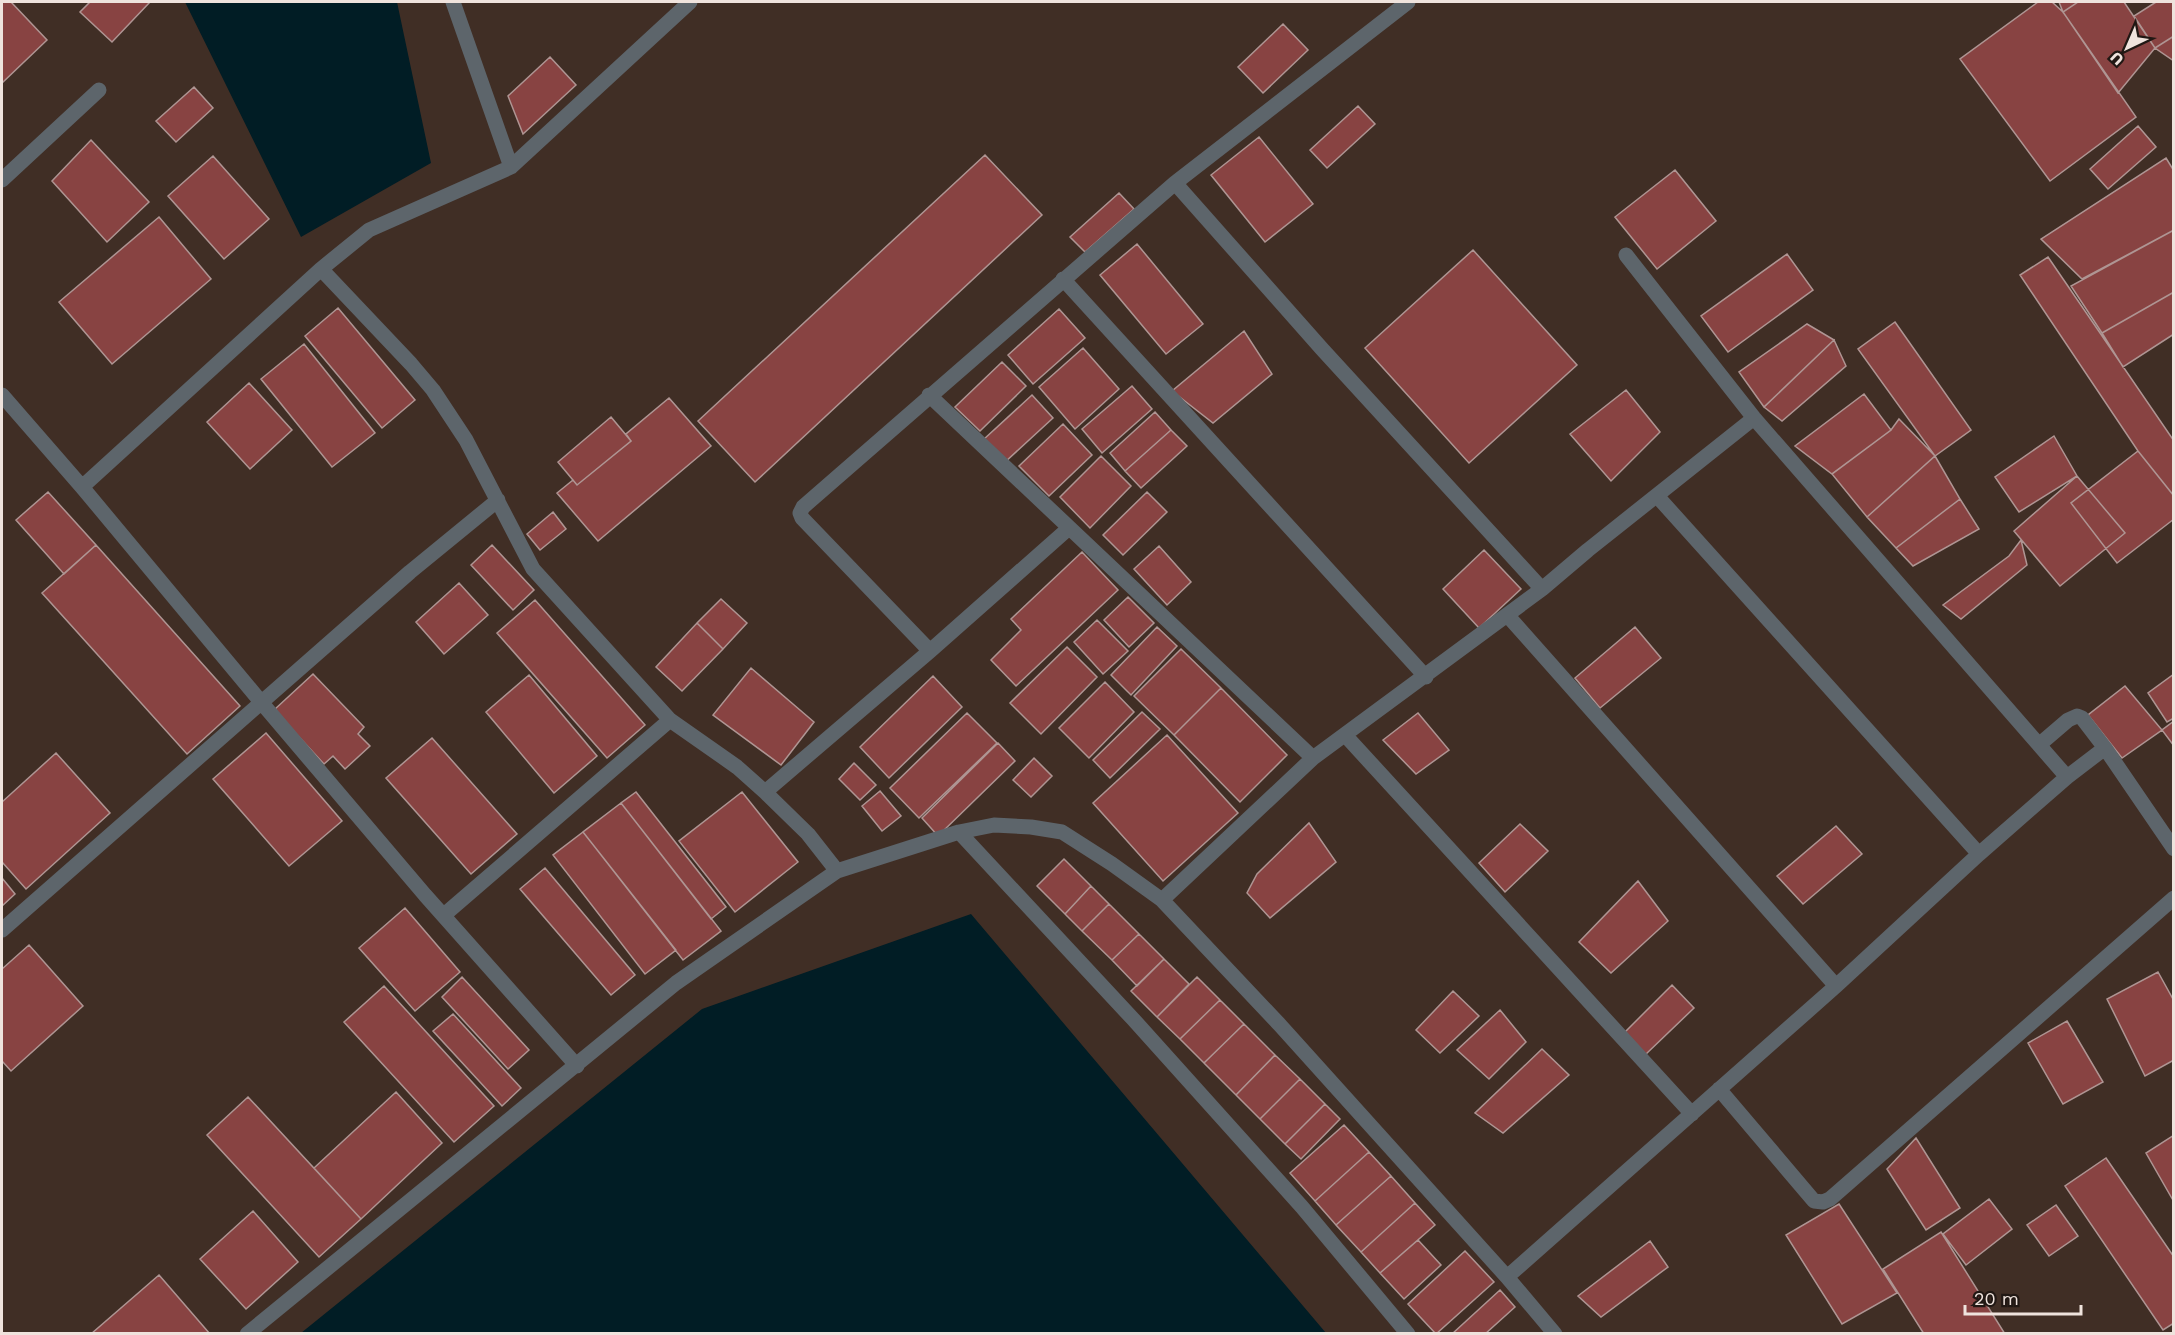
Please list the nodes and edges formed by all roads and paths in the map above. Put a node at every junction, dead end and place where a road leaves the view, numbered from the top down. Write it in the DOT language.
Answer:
graph roads {
  1 [pos="453,2"];
  2 [pos="690,2"];
  3 [pos="1408,2"];
  4 [pos="99,90"];
  5 [pos="511,167"];
  6 [pos="2,180"];
  7 [pos="1175,183"];
  8 [pos="1626,255"];
  9 [pos="321,269"];
  10 [pos="1063,279"];
  11 [pos="2,395"];
  12 [pos="929,395"];
  13 [pos="1754,418"];
  14 [pos="82,487"];
  15 [pos="1656,496"];
  16 [pos="498,500"];
  17 [pos="1069,528"];
  18 [pos="1542,589"];
  19 [pos="1508,616"];
  20 [pos="930,651"];
  21 [pos="1426,676"];
  22 [pos="261,702"];
  23 [pos="670,720"];
  24 [pos="1345,735"];
  25 [pos="2040,744"];
  26 [pos="2105,748"];
  27 [pos="1314,758"];
  28 [pos="2067,777"];
  29 [pos="765,792"];
  30 [pos="959,832"];
  31 [pos="2174,849"];
  32 [pos="1979,854"];
  33 [pos="837,871"];
  34 [pos="2174,898"];
  35 [pos="1162,900"];
  36 [pos="444,915"];
  37 [pos="2,930"];
  38 [pos="1836,986"];
  39 [pos="577,1066"];
  40 [pos="1719,1089"];
  41 [pos="1692,1114"];
  42 [pos="1507,1277"];
  43 [pos="247,1334"];
  44 [pos="1408,1334"];
  45 [pos="1555,1334"];
  1 -- 5 [label="street"];
  2 -- 5 [label="street"];
  3 -- 7 [label="street"];
  4 -- 6 [label="street"];
  5 -- 9 [label="street"];
  7 -- 10 [label="street"];
  7 -- 18 [label="street"];
  8 -- 13 [label="street"];
  9 -- 14 [label="street"];
  9 -- 16 [label="street"];
  10 -- 12 [label="street"];
  10 -- 21 [label="street"];
  11 -- 14 [label="street"];
  12 -- 17 [label="street"];
  12 -- 20 [label="street"];
  13 -- 15 [label="street"];
  13 -- 25 [label="street"];
  14 -- 22 [label="street"];
  15 -- 18 [label="street"];
  15 -- 32 [label="street"];
  16 -- 22 [label="street"];
  16 -- 23 [label="street"];
  17 -- 20 [label="street"];
  17 -- 27 [label="street"];
  18 -- 19 [label="street"];
  19 -- 21 [label="street"];
  19 -- 38 [label="street"];
  20 -- 29 [label="street"];
  21 -- 24 [label="street"];
  22 -- 36 [label="street"];
  22 -- 37 [label="street"];
  23 -- 29 [label="street"];
  23 -- 36 [label="street"];
  24 -- 27 [label="street"];
  24 -- 41 [label="street"];
  25 -- 26 [label="street"];
  25 -- 28 [label="street"];
  26 -- 28 [label="street"];
  26 -- 31 [label="street"];
  27 -- 35 [label="street"];
  28 -- 32 [label="street"];
  29 -- 33 [label="street"];
  30 -- 33 [label="street"];
  30 -- 35 [label="street"];
  30 -- 44 [label="street"];
  32 -- 38 [label="street"];
  33 -- 39 [label="street"];
  34 -- 40 [label="street"];
  35 -- 42 [label="street"];
  36 -- 39 [label="street"];
  38 -- 40 [label="street"];
  39 -- 43 [label="street"];
  40 -- 41 [label="street"];
  41 -- 42 [label="street"];
  42 -- 45 [label="street"];
}
